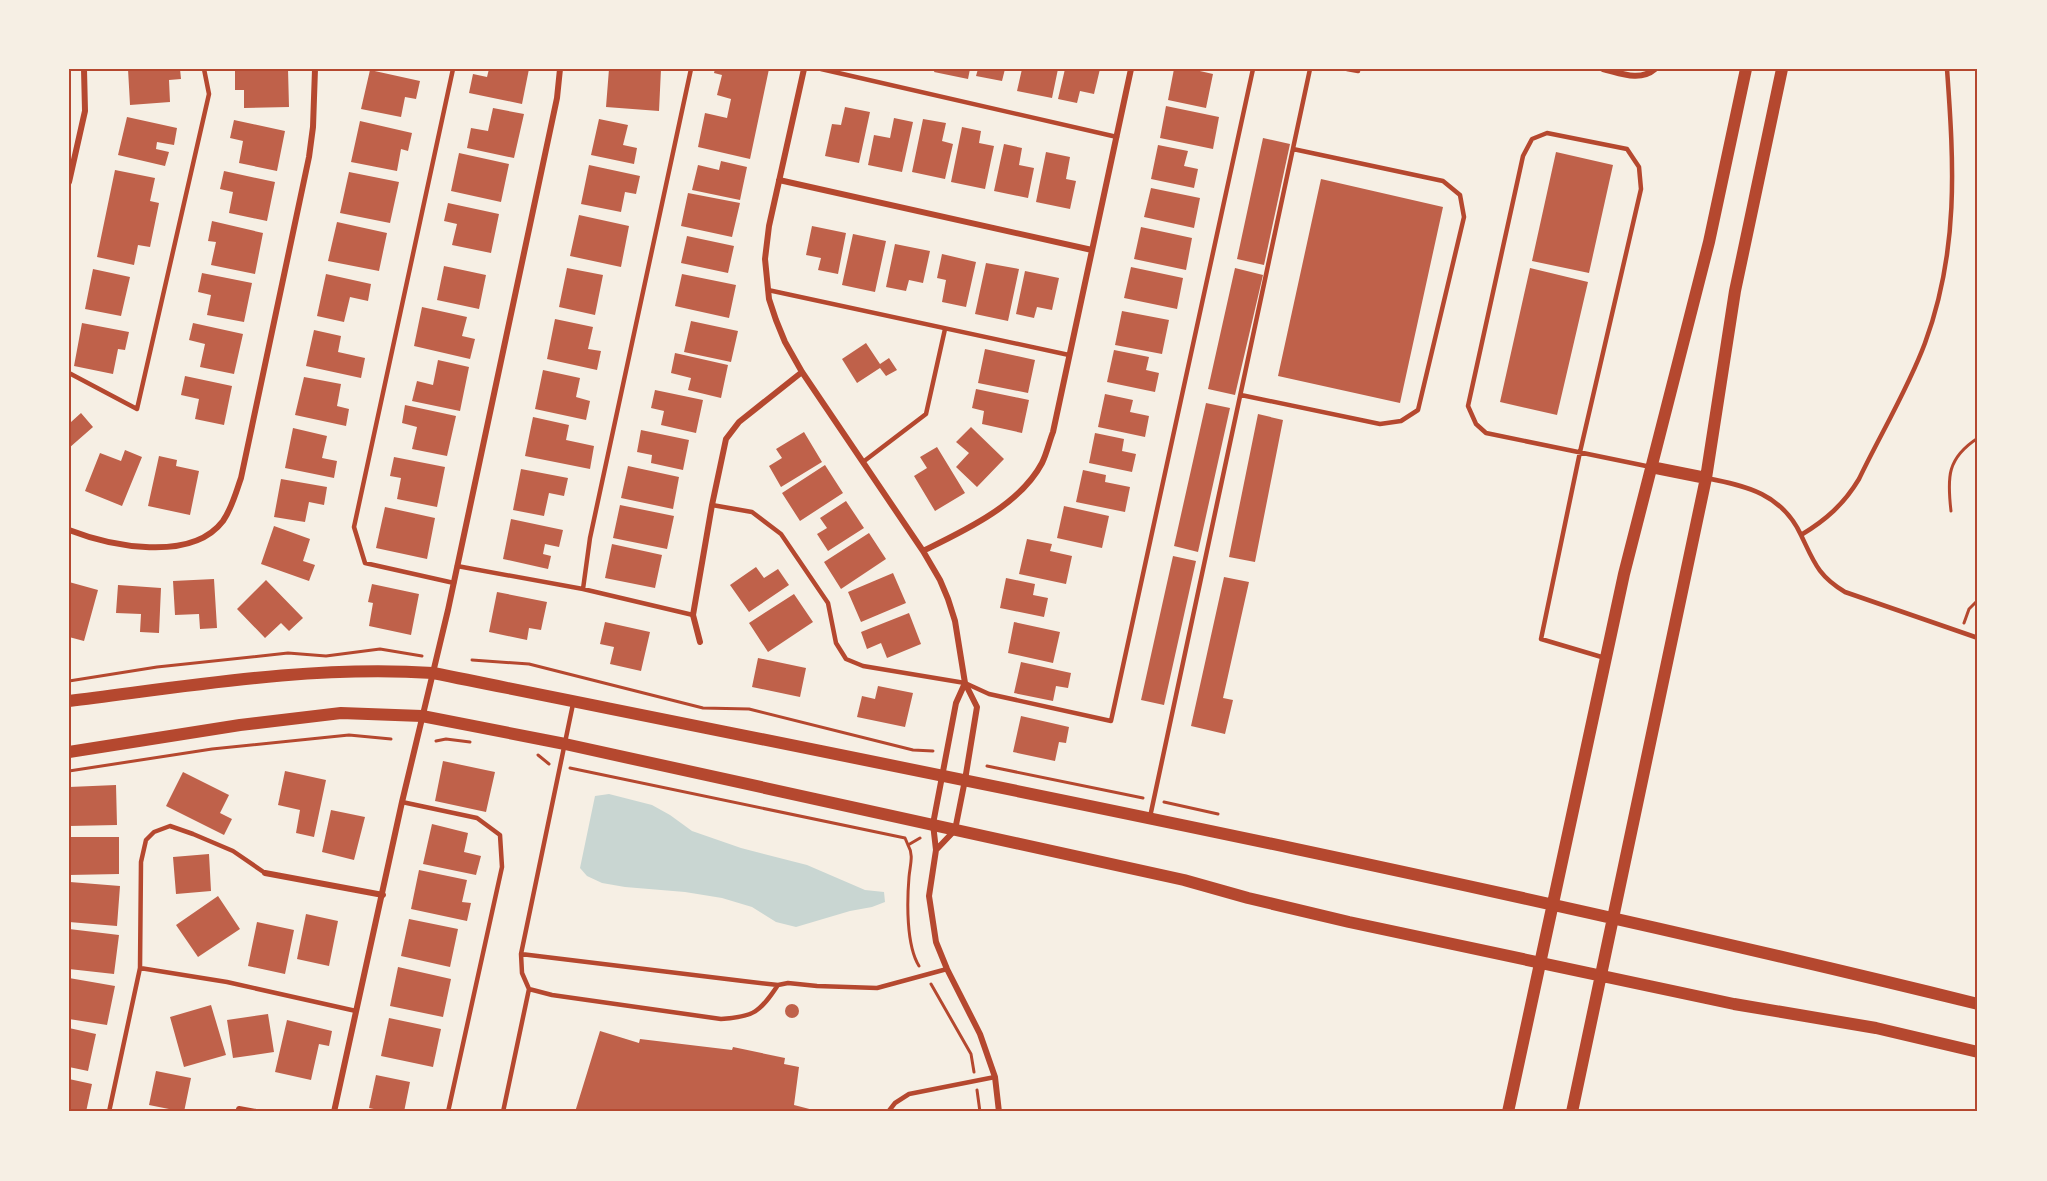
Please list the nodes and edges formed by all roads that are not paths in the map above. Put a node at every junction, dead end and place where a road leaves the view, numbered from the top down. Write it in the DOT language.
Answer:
graph roads {
  1 [pos="84,69"];
  2 [pos="204,69"];
  3 [pos="315,69"];
  4 [pos="453,69"];
  5 [pos="560,69"];
  6 [pos="691,69"];
  7 [pos="804,69"];
  8 [pos="821,69"];
  9 [pos="1131,69"];
  10 [pos="1252,69"];
  11 [pos="1310,69"];
  12 [pos="1347,69"];
  13 [pos="1603,69"];
  14 [pos="1655,69"];
  15 [pos="1746,69"];
  16 [pos="1782,69"];
  17 [pos="1947,69"];
  18 [pos="1358,71"];
  19 [pos="1117,137"];
  20 [pos="1293,149"];
  21 [pos="779,180"];
  22 [pos="69,182"];
  23 [pos="1092,250"];
  24 [pos="768,290"];
  25 [pos="945,329"];
  26 [pos="1069,355"];
  27 [pos="802,372"];
  28 [pos="69,373"];
  29 [pos="1241,395"];
  30 [pos="1580,452"];
  31 [pos="863,462"];
  32 [pos="1651,467"];
  33 [pos="1706,478"];
  34 [pos="712,505"];
  35 [pos="69,530"];
  36 [pos="1801,535"];
  37 [pos="923,551"];
  38 [pos="457,566"];
  39 [pos="454,583"];
  40 [pos="583,589"];
  41 [pos="693,615"];
  42 [pos="1978,638"];
  43 [pos="700,642"];
  44 [pos="1605,658"];
  45 [pos="433,672"];
  46 [pos="965,683"];
  47 [pos="69,701"];
  48 [pos="574,701"];
  49 [pos="422,716"];
  50 [pos="566,744"];
  51 [pos="69,752"];
  52 [pos="942,775"];
  53 [pos="965,780"];
  54 [pos="402,802"];
  55 [pos="1150,819"];
  56 [pos="933,824"];
  57 [pos="955,830"];
  58 [pos="936,850"];
  59 [pos="265,873"];
  60 [pos="382,895"];
  61 [pos="1553,905"];
  62 [pos="1615,919"];
  63 [pos="521,954"];
  64 [pos="1541,962"];
  65 [pos="140,968"];
  66 [pos="947,969"];
  67 [pos="1603,975"];
  68 [pos="778,985"];
  69 [pos="529,989"];
  70 [pos="1978,1004"];
  71 [pos="357,1011"];
  72 [pos="1978,1052"];
  73 [pos="995,1077"];
  74 [pos="240,1109"];
  75 [pos="109,1112"];
  76 [pos="256,1112"];
  77 [pos="334,1112"];
  78 [pos="448,1112"];
  79 [pos="503,1112"];
  80 [pos="888,1112"];
  81 [pos="999,1112"];
  82 [pos="1508,1112"];
  83 [pos="1572,1112"];
  1 -- 22 [label="street"];
  2 -- 28 [label="lane"];
  3 -- 35 [label="street"];
  4 -- 39 [label="lane"];
  5 -- 38 [label="street"];
  6 -- 40 [label="lane"];
  7 -- 21 [label="street"];
  8 -- 19 [label="lane"];
  9 -- 19 [label="street"];
  10 -- 46 [label="lane"];
  11 -- 20 [label="lane"];
  12 -- 18 [label="lane"];
  13 -- 14 [label="street"];
  15 -- 32 [label="main road"];
  16 -- 33 [label="main road"];
  17 -- 36 [label="lane"];
  19 -- 23 [label="street"];
  20 -- 29 [label="lane"];
  20 -- 29 [label="lane"];
  21 -- 23 [label="street"];
  21 -- 24 [label="street"];
  23 -- 26 [label="street"];
  24 -- 25 [label="lane"];
  24 -- 27 [label="street"];
  25 -- 26 [label="lane"];
  25 -- 31 [label="lane"];
  26 -- 37 [label="street"];
  27 -- 31 [label="street"];
  27 -- 34 [label="street"];
  29 -- 55 [label="lane"];
  30 -- 30 [label="lane"];
  30 -- 32 [label="lane"];
  30 -- 44 [label="lane"];
  31 -- 37 [label="street"];
  32 -- 33 [label="main road"];
  32 -- 44 [label="main road"];
  33 -- 36 [label="lane"];
  33 -- 62 [label="main road"];
  34 -- 41 [label="street"];
  34 -- 46 [label="lane"];
  36 -- 42 [label="lane"];
  37 -- 46 [label="street"];
  38 -- 39 [label="street"];
  38 -- 40 [label="lane"];
  39 -- 45 [label="street"];
  40 -- 41 [label="lane"];
  41 -- 43 [label="street"];
  44 -- 61 [label="main road"];
  45 -- 47 [label="main road"];
  45 -- 48 [label="main road"];
  45 -- 49 [label="street"];
  46 -- 52 [label="street"];
  46 -- 53 [label="street"];
  48 -- 50 [label="lane"];
  48 -- 52 [label="main road"];
  49 -- 50 [label="main road"];
  49 -- 51 [label="main road"];
  49 -- 54 [label="street"];
  50 -- 56 [label="main road"];
  50 -- 63 [label="lane"];
  52 -- 53 [label="main road"];
  52 -- 56 [label="street"];
  53 -- 55 [label="main road"];
  53 -- 57 [label="street"];
  54 -- 60 [label="street"];
  54 -- 78 [label="lane"];
  55 -- 61 [label="main road"];
  56 -- 57 [label="main road"];
  56 -- 58 [label="street"];
  57 -- 58 [label="street"];
  57 -- 64 [label="main road"];
  58 -- 66 [label="street"];
  59 -- 60 [label="street"];
  59 -- 65 [label="lane"];
  60 -- 71 [label="street"];
  61 -- 62 [label="main road"];
  61 -- 64 [label="main road"];
  62 -- 67 [label="main road"];
  62 -- 70 [label="main road"];
  63 -- 68 [label="lane"];
  63 -- 69 [label="lane"];
  64 -- 67 [label="main road"];
  64 -- 82 [label="main road"];
  65 -- 71 [label="lane"];
  65 -- 75 [label="lane"];
  66 -- 68 [label="lane"];
  66 -- 73 [label="street"];
  67 -- 72 [label="main road"];
  67 -- 83 [label="main road"];
  68 -- 69 [label="lane"];
  69 -- 79 [label="lane"];
  71 -- 77 [label="street"];
  73 -- 80 [label="lane"];
  73 -- 81 [label="street"];
  74 -- 76 [label="street"];
}
